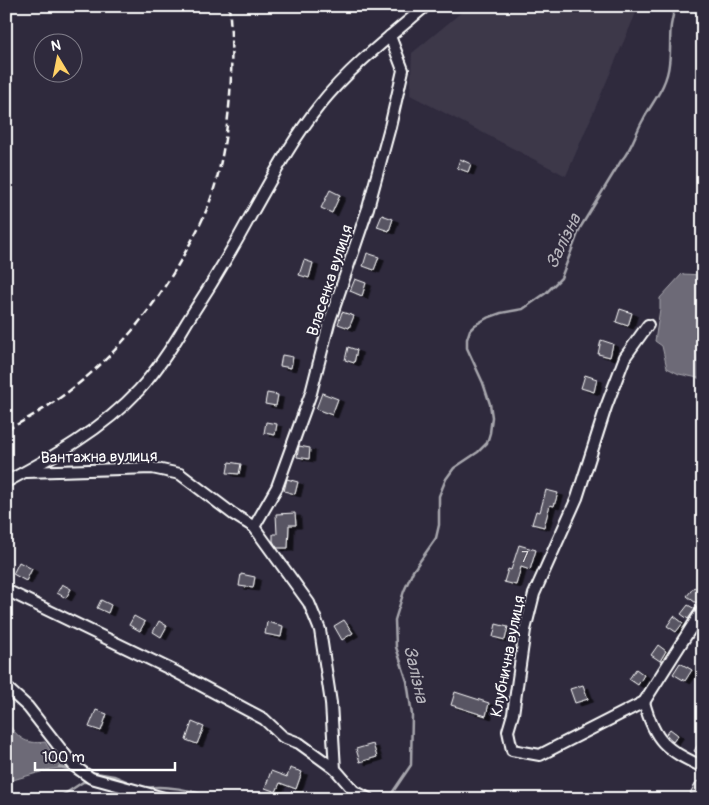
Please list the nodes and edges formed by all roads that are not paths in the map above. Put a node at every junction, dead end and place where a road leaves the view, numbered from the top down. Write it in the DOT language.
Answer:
graph roads {
  1 [pos="426,6"];
  2 [pos="388,38"];
  3 [pos="648,325"];
  4 [pos="24,472"];
  5 [pos="6,482"];
  6 [pos="254,528"];
  7 [pos="6,590"];
  8 [pos="703,609"];
  9 [pos="6,687"];
  10 [pos="644,702"];
  11 [pos="703,767"];
  12 [pos="335,769"];
  13 [pos="352,795"];
  14 [pos="168,799"];
  15 [pos="369,799"];
  1 -- 2 [label="street"];
  2 -- 4 [label="street"];
  2 -- 6 [label="street, Власенка вулиця"];
  3 -- 10 [label="street, Клубнична вулиця"];
  4 -- 5 [label="street"];
  4 -- 6 [label="street, Вантажна вулиця"];
  6 -- 12 [label="street, Вантажна вулиця"];
  7 -- 12 [label="street"];
  8 -- 10 [label="street"];
  9 -- 14 [label="street"];
  10 -- 11 [label="street"];
  12 -- 13 [label="street"];
  13 -- 15 [label="street"];
}
